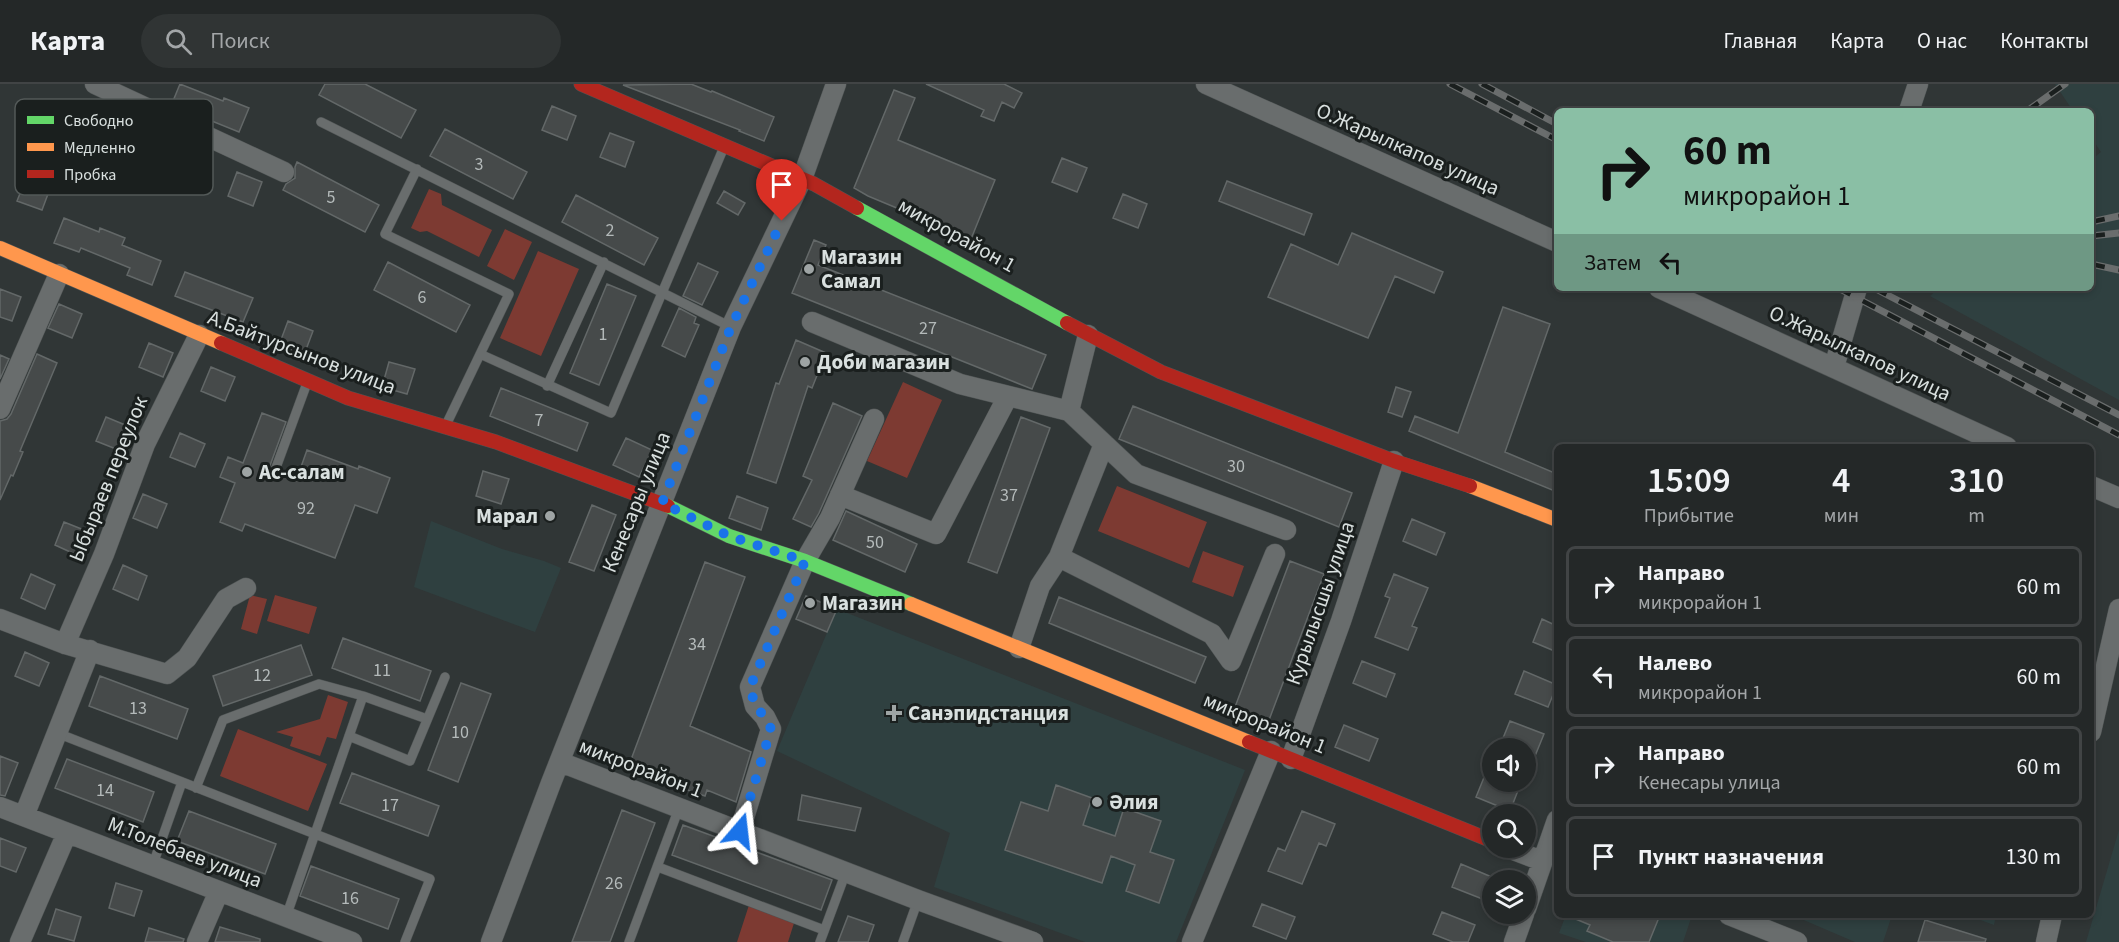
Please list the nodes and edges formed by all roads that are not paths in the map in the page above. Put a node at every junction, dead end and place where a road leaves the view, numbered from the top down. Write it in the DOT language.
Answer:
graph roads {
  1 [pos="95,84"];
  2 [pos="582,84"];
  3 [pos="836,84"];
  4 [pos="1206,84"];
  5 [pos="1918,84"];
  6 [pos="127,99"];
  7 [pos="1911,108"];
  8 [pos="321,122"];
  9 [pos="213,139"];
  10 [pos="725,145"];
  11 [pos="417,169"];
  12 [pos="284,172"];
  13 [pos="802,179"];
  14 [pos="1554,241"];
  15 [pos="0,248"];
  16 [pos="604,262"];
  17 [pos="59,274"];
  18 [pos="1666,291"];
  19 [pos="1856,291"];
  20 [pos="662,292"];
  21 [pos="812,322"];
  22 [pos="731,327"];
  23 [pos="199,335"];
  24 [pos="1088,335"];
  25 [pos="480,354"];
  26 [pos="1834,367"];
  27 [pos="308,380"];
  28 [pos="547,386"];
  29 [pos="1008,396"];
  30 [pos="0,409"];
  31 [pos="1069,411"];
  32 [pos="874,419"];
  33 [pos="445,427"];
  34 [pos="1104,444"];
  35 [pos="2001,444"];
  36 [pos="1394,461"];
  37 [pos="274,473"];
  38 [pos="2094,487"];
  39 [pos="840,495"];
  40 [pos="2119,498"];
  41 [pos="662,503"];
  42 [pos="1554,519"];
  43 [pos="1286,530"];
  44 [pos="1275,554"];
  45 [pos="1059,557"];
  46 [pos="805,561"];
  47 [pos="246,588"];
  48 [pos="2119,609"];
  49 [pos="0,619"];
  50 [pos="65,644"];
  51 [pos="1019,648"];
  52 [pos="90,650"];
  53 [pos="445,676"];
  54 [pos="363,696"];
  55 [pos="427,719"];
  56 [pos="2094,719"];
  57 [pos="57,733"];
  58 [pos="349,736"];
  59 [pos="1271,751"];
  60 [pos="1290,759"];
  61 [pos="560,762"];
  62 [pos="182,782"];
  63 [pos="196,788"];
  64 [pos="0,807"];
  65 [pos="679,807"];
  66 [pos="24,816"];
  67 [pos="1554,828"];
  68 [pos="740,831"];
  69 [pos="67,833"];
  70 [pos="315,834"];
  71 [pos="1482,837"];
  72 [pos="1534,858"];
  73 [pos="1542,861"];
  74 [pos="152,867"];
  75 [pos="658,867"];
  76 [pos="846,872"];
  77 [pos="1536,879"];
  78 [pos="219,891"];
  79 [pos="918,900"];
  80 [pos="286,917"];
  81 [pos="1737,918"];
  82 [pos="2051,918"];
  83 [pos="1520,924"];
  84 [pos="824,930"];
  85 [pos="492,941"];
  86 [pos="20,942"];
  87 [pos="197,942"];
  88 [pos="352,942"];
  89 [pos="405,942"];
  90 [pos="629,942"];
  91 [pos="820,942"];
  92 [pos="903,942"];
  93 [pos="1033,942"];
  94 [pos="1192,942"];
  95 [pos="1514,942"];
  96 [pos="1797,942"];
  97 [pos="2046,942"];
  1 -- 6 [label="street"];
  2 -- 10 [label="street, микрорайон 1"];
  3 -- 13 [label="street, Кенесары улица"];
  4 -- 14 [label="street, О.Жарылкапов улица"];
  5 -- 7 [label="street"];
  8 -- 11 [label="lane"];
  9 -- 12 [label="street"];
  10 -- 13 [label="street, микрорайон 1"];
  10 -- 20 [label="lane"];
  11 -- 16 [label="lane"];
  11 -- 25 [label="lane"];
  13 -- 22 [label="street, Кенесары улица"];
  13 -- 24 [label="street, микрорайон 1"];
  15 -- 17 [label="street, А.Байтурсынов улица"];
  16 -- 20 [label="lane"];
  16 -- 28 [label="lane"];
  17 -- 23 [label="street, А.Байтурсынов улица"];
  17 -- 30 [label="street"];
  18 -- 26 [label="street, О.Жарылкапов улица"];
  19 -- 26 [label="street"];
  20 -- 22 [label="lane"];
  20 -- 28 [label="lane"];
  21 -- 29 [label="street"];
  22 -- 41 [label="street, Кенесары улица"];
  23 -- 27 [label="street, А.Байтурсынов улица"];
  23 -- 50 [label="street, Ыбыраев переулок"];
  24 -- 31 [label="street"];
  24 -- 36 [label="street, микрорайон 1"];
  25 -- 28 [label="lane"];
  25 -- 33 [label="lane"];
  26 -- 35 [label="street, О.Жарылкапов улица"];
  27 -- 33 [label="street, А.Байтурсынов улица"];
  27 -- 37 [label="lane"];
  29 -- 31 [label="street"];
  29 -- 39 [label="street"];
  31 -- 34 [label="street"];
  32 -- 39 [label="street"];
  33 -- 41 [label="street, А.Байтурсынов улица"];
  34 -- 43 [label="street"];
  34 -- 45 [label="street"];
  36 -- 42 [label="street, микрорайон 1"];
  36 -- 60 [label="street, Курылысшы улица"];
  38 -- 40 [label="street"];
  39 -- 46 [label="street"];
  41 -- 46 [label="street, микрорайон 1"];
  41 -- 61 [label="street, Кенесары улица"];
  44 -- 45 [label="street"];
  45 -- 51 [label="street"];
  46 -- 51 [label="street, микрорайон 1"];
  46 -- 68 [label="street"];
  47 -- 52 [label="street"];
  48 -- 56 [label="street"];
  49 -- 50 [label="street"];
  50 -- 52 [label="street"];
  51 -- 59 [label="street, микрорайон 1"];
  52 -- 57 [label="street"];
  53 -- 55 [label="lane"];
  54 -- 55 [label="lane"];
  54 -- 58 [label="lane"];
  54 -- 63 [label="lane"];
  55 -- 58 [label="lane"];
  57 -- 62 [label="lane"];
  57 -- 66 [label="street"];
  58 -- 70 [label="lane"];
  59 -- 60 [label="street, микрорайон 1"];
  59 -- 94 [label="street"];
  60 -- 71 [label="street, микрорайон 1"];
  61 -- 65 [label="street, микрорайон 1"];
  61 -- 85 [label="street, Кенесары улица"];
  62 -- 63 [label="lane"];
  62 -- 74 [label="lane"];
  63 -- 70 [label="lane"];
  64 -- 66 [label="street, М.Толебаев улица"];
  65 -- 68 [label="street, микрорайон 1"];
  65 -- 75 [label="lane"];
  66 -- 69 [label="street, М.Толебаев улица"];
  67 -- 73 [label="street"];
  68 -- 76 [label="street, микрорайон 1"];
  69 -- 74 [label="street, М.Толебаев улица"];
  69 -- 86 [label="street"];
  70 -- 80 [label="lane"];
  70 -- 89 [label="lane"];
  72 -- 73 [label="street"];
  73 -- 77 [label="street"];
  74 -- 78 [label="street, М.Толебаев улица"];
  75 -- 84 [label="lane"];
  75 -- 90 [label="lane"];
  76 -- 79 [label="street, микрорайон 1"];
  76 -- 84 [label="lane"];
  78 -- 80 [label="street, М.Толебаев улица"];
  78 -- 87 [label="street"];
  79 -- 92 [label="lane"];
  79 -- 93 [label="street, микрорайон 1"];
  80 -- 88 [label="street, М.Толебаев улица"];
  81 -- 96 [label="street"];
  82 -- 97 [label="street"];
  83 -- 95 [label="street"];
  84 -- 91 [label="lane"];
}
